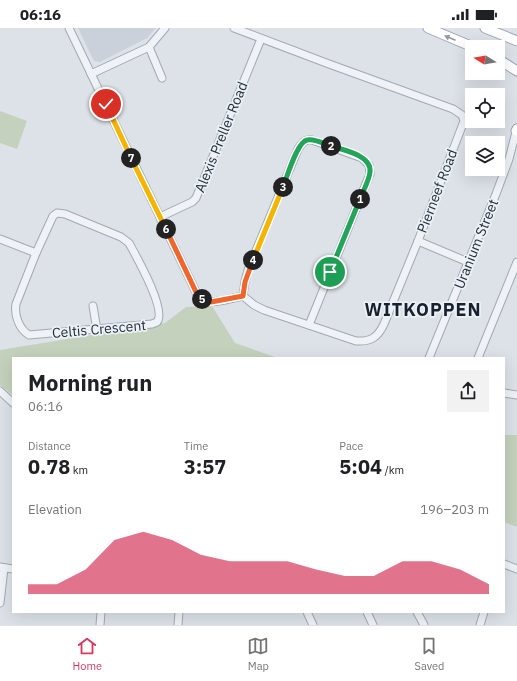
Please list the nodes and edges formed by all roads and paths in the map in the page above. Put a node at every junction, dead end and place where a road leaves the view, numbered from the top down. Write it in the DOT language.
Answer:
graph roads {
  1 [pos="69,28"];
  2 [pos="165,28"];
  3 [pos="234,28"];
  4 [pos="428,28"];
  5 [pos="485,28"];
  6 [pos="517,33"];
  7 [pos="501,34"];
  8 [pos="261,39"];
  9 [pos="517,41"];
  10 [pos="465,44"];
  11 [pos="149,48"];
  12 [pos="505,60"];
  13 [pos="505,63"];
  14 [pos="517,64"];
  15 [pos="517,71"];
  16 [pos="91,74"];
  17 [pos="162,78"];
  18 [pos="517,129"];
  19 [pos="160,217"];
  20 [pos="0,239"];
  21 [pos="418,241"];
  22 [pos="36,253"];
  23 [pos="468,262"];
  24 [pos="517,262"];
  25 [pos="243,296"];
  26 [pos="93,306"];
  27 [pos="309,325"];
  28 [pos="97,330"];
  29 [pos="429,357"];
  30 [pos="478,357"];
  31 [pos="0,391"];
  32 [pos="505,393"];
  33 [pos="517,395"];
  34 [pos="12,402"];
  35 [pos="505,564"];
  36 [pos="2,568"];
  37 [pos="12,569"];
  38 [pos="517,569"];
  39 [pos="0,603"];
  40 [pos="101,613"];
  41 [pos="179,613"];
  42 [pos="182,613"];
  43 [pos="308,613"];
  44 [pos="367,613"];
  45 [pos="418,613"];
  46 [pos="484,613"];
  47 [pos="100,625"];
  48 [pos="178,625"];
  49 [pos="182,625"];
  50 [pos="314,625"];
  51 [pos="373,625"];
  52 [pos="424,625"];
  53 [pos="480,625"];
  1 -- 16 [label="street"];
  2 -- 11 [label="street"];
  3 -- 8 [label="street, Pierneef Road"];
  10 -- 4 [label="main road, one-way"];
  5 -- 7 [label="main road"];
  6 -- 7 [label="main road"];
  7 -- 9 [label="main road"];
  8 -- 19 [label="street, Alexis Preller Road"];
  8 -- 21 [label="street, Pierneef Road"];
  11 -- 16 [label="street"];
  11 -- 17 [label="street"];
  12 -- 14 [label="main road"];
  13 -- 15 [label="main road"];
  16 -- 19 [label="street"];
  18 -- 23 [label="street, Uranium Street"];
  19 -- 25 [label="street"];
  20 -- 22 [label="street"];
  21 -- 23 [label="street"];
  21 -- 27 [label="street, Pierneef Road"];
  22 -- 28 [label="street, Celtis Crescent"];
  22 -- 28 [label="street, Celtis Crescent"];
  23 -- 29 [label="street, Uranium Street"];
  24 -- 30 [label="street"];
  25 -- 27 [label="street, Pierneef Road"];
  25 -- 27 [label="street"];
  26 -- 28 [label="street"];
  31 -- 34 [label="street"];
  32 -- 33 [label="street"];
  35 -- 38 [label="street"];
  36 -- 37 [label="street"];
  36 -- 39 [label="street"];
  40 -- 47 [label="street"];
  41 -- 48 [label="street"];
  42 -- 49 [label="street"];
  43 -- 50 [label="street"];
  44 -- 51 [label="street"];
  45 -- 52 [label="street"];
  46 -- 53 [label="street"];
}
